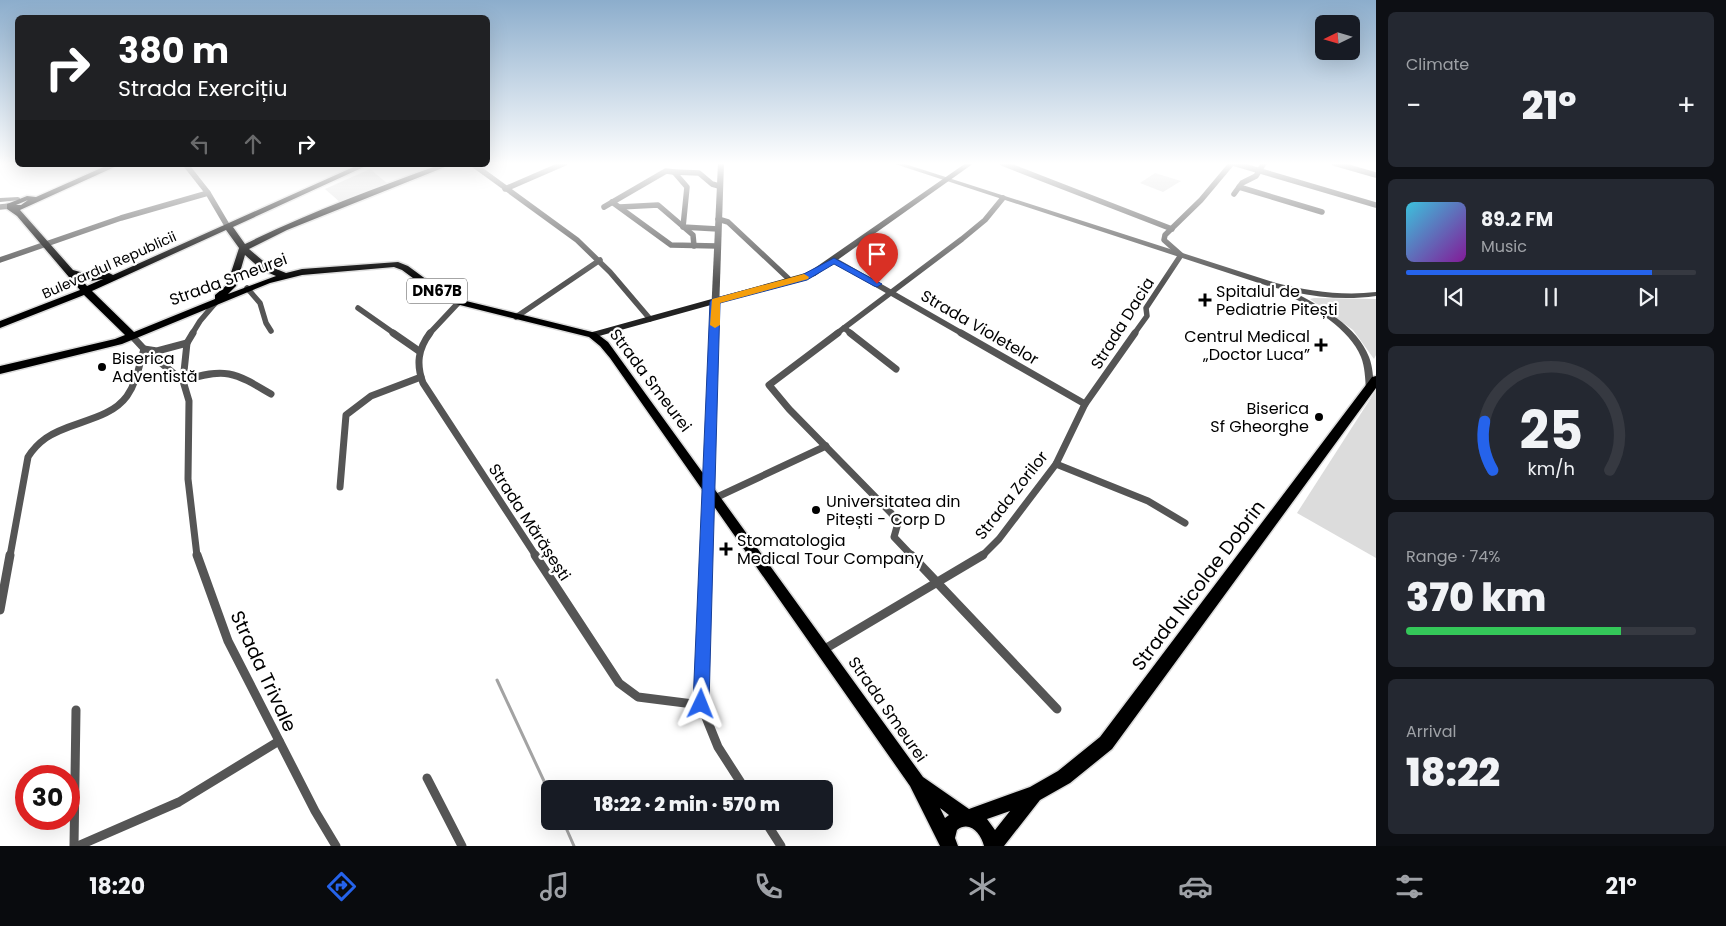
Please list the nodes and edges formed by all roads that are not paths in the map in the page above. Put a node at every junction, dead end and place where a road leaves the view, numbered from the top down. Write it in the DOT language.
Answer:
graph roads {
  1 [pos="6,202"];
  2 [pos="29,202"];
  3 [pos="29,202"];
  4 [pos="174,202"];
  5 [pos="214,202"];
  6 [pos="282,202"];
  7 [pos="345,202"];
  8 [pos="525,202"];
  9 [pos="612,202"];
  10 [pos="685,202"];
  11 [pos="719,202"];
  12 [pos="916,202"];
  13 [pos="999,202"];
  14 [pos="1017,202"];
  15 [pos="1104,202"];
  16 [pos="1199,202"];
  17 [pos="1290,202"];
  18 [pos="14,206"];
  19 [pos="0,207"];
  20 [pos="604,207"];
  21 [pos="620,207"];
  22 [pos="1322,212"];
  23 [pos="718,219"];
  24 [pos="228,227"];
  25 [pos="683,227"];
  26 [pos="718,229"];
  27 [pos="1172,229"];
  28 [pos="46,243"];
  29 [pos="694,246"];
  30 [pos="717,246"];
  31 [pos="244,249"];
  32 [pos="1181,255"];
  33 [pos="0,260"];
  34 [pos="600,260"];
  35 [pos="834,260"];
  36 [pos="69,272"];
  37 [pos="125,273"];
  38 [pos="284,275"];
  39 [pos="792,281"];
  40 [pos="1274,285"];
  41 [pos="248,288"];
  42 [pos="86,291"];
  43 [pos="892,292"];
  44 [pos="1376,294"];
  45 [pos="217,301"];
  46 [pos="459,302"];
  47 [pos="715,302"];
  48 [pos="46,308"];
  49 [pos="358,308"];
  50 [pos="180,315"];
  51 [pos="516,316"];
  52 [pos="650,319"];
  53 [pos="0,325"];
  54 [pos="844,328"];
  55 [pos="271,331"];
  56 [pos="592,335"];
  57 [pos="132,336"];
  58 [pos="187,343"];
  59 [pos="144,349"];
  60 [pos="419,351"];
  61 [pos="896,369"];
  62 [pos="0,370"];
  63 [pos="421,377"];
  64 [pos="183,381"];
  65 [pos="1373,384"];
  66 [pos="271,394"];
  67 [pos="1085,404"];
  68 [pos="826,446"];
  69 [pos="1056,464"];
  70 [pos="340,487"];
  71 [pos="711,493"];
  72 [pos="1185,523"];
  73 [pos="937,583"];
  74 [pos="0,610"];
  75 [pos="823,650"];
  76 [pos="701,704"];
  77 [pos="1057,709"];
  78 [pos="76,710"];
  79 [pos="279,741"];
  80 [pos="427,778"];
  81 [pos="738,780"];
  82 [pos="916,780"];
  83 [pos="1034,794"];
  84 [pos="968,817"];
  85 [pos="771,830"];
  86 [pos="948,842"];
  87 [pos="74,846"];
  88 [pos="78,846"];
  89 [pos="336,846"];
  90 [pos="462,846"];
  91 [pos="781,846"];
  92 [pos="993,846"];
  1 -- 18 [label="street"];
  2 -- 18 [label="main road"];
  3 -- 18 [label="main road"];
  4 -- 28 [label="street"];
  5 -- 24 [label="street"];
  6 -- 24 [label="main road, Bulevardul Republicii"];
  7 -- 31 [label="main road"];
  8 -- 34 [label="street"];
  9 -- 20 [label="street"];
  9 -- 21 [label="street"];
  10 -- 25 [label="street"];
  11 -- 23 [label="street"];
  12 -- 35 [label="main road"];
  13 -- 43 [label="street"];
  14 -- 32 [label="street"];
  15 -- 27 [label="street"];
  16 -- 27 [label="street"];
  17 -- 22 [label="street"];
  18 -- 19 [label="street"];
  18 -- 28 [label="main road"];
  21 -- 25 [label="street"];
  21 -- 29 [label="street"];
  23 -- 26 [label="street"];
  23 -- 39 [label="street"];
  24 -- 31 [label="main road"];
  24 -- 37 [label="main road, Bulevardul Republicii"];
  25 -- 26 [label="street"];
  25 -- 29 [label="street"];
  26 -- 30 [label="street"];
  27 -- 32 [label="street"];
  28 -- 33 [label="street"];
  28 -- 36 [label="main road"];
  29 -- 30 [label="street"];
  30 -- 47 [label="street"];
  31 -- 38 [label="main road"];
  31 -- 50 [label="main road"];
  32 -- 40 [label="street"];
  32 -- 67 [label="street, Strada Dacia"];
  34 -- 51 [label="street"];
  34 -- 52 [label="street"];
  35 -- 39 [label="main road"];
  35 -- 43 [label="street, Strada Violetelor"];
  36 -- 37 [label="main road"];
  36 -- 42 [label="main road"];
  36 -- 48 [label="main road"];
  37 -- 42 [label="main road, Bulevardul Republicii"];
  38 -- 41 [label="main road, Strada Smeurei"];
  38 -- 46 [label="main road, Strada Smeurei / DN67B"];
  39 -- 47 [label="main road"];
  40 -- 44 [label="street"];
  40 -- 65 [label="street"];
  41 -- 45 [label="main road, Strada Smeurei"];
  41 -- 55 [label="street"];
  42 -- 48 [label="main road, Bulevardul Republicii"];
  42 -- 57 [label="main road"];
  43 -- 54 [label="street"];
  43 -- 67 [label="street, Strada Violetelor"];
  45 -- 50 [label="main road, Strada Smeurei"];
  45 -- 58 [label="street, Strada Trivale"];
  46 -- 51 [label="main road, Strada Smeurei / DN67B"];
  46 -- 60 [label="street"];
  47 -- 52 [label="main road"];
  47 -- 71 [label="street"];
  48 -- 53 [label="main road, Bulevardul Republicii"];
  49 -- 60 [label="street"];
  50 -- 57 [label="main road, Strada Smeurei"];
  51 -- 56 [label="main road, Strada Smeurei / DN67B"];
  52 -- 56 [label="main road"];
  54 -- 61 [label="street"];
  54 -- 68 [label="street"];
  56 -- 71 [label="main road, Strada Smeurei"];
  57 -- 59 [label="street"];
  57 -- 62 [label="main road, Strada Smeurei"];
  58 -- 59 [label="street"];
  58 -- 64 [label="street, Strada Trivale"];
  59 -- 64 [label="street"];
  59 -- 74 [label="street"];
  60 -- 63 [label="street, Strada Mărășești"];
  63 -- 70 [label="street"];
  63 -- 76 [label="street, Strada Mărășești"];
  64 -- 66 [label="street"];
  64 -- 79 [label="street, Strada Trivale"];
  65 -- 83 [label="main road, Strada Nicolae Dobrin"];
  67 -- 69 [label="street, Strada Zorilor"];
  68 -- 71 [label="street"];
  68 -- 73 [label="street"];
  69 -- 72 [label="street"];
  69 -- 73 [label="street, Strada Zorilor"];
  71 -- 75 [label="main road, Strada Smeurei"];
  71 -- 76 [label="street"];
  73 -- 75 [label="street, Strada Zorilor"];
  73 -- 77 [label="street"];
  75 -- 82 [label="main road, Strada Smeurei"];
  76 -- 81 [label="street"];
  78 -- 87 [label="street"];
  79 -- 88 [label="street"];
  79 -- 89 [label="street, Strada Trivale"];
  80 -- 90 [label="street"];
  82 -- 84 [label="main road, Strada Smeurei"];
  82 -- 86 [label="main road, Strada Smeurei"];
  83 -- 84 [label="main road, Strada Nicolae Dobrin"];
  83 -- 92 [label="main road, Strada Nicolae Dobrin"];
  84 -- 86 [label="main road, Strada Nicolae Dobrin"];
  84 -- 92 [label="main road, Strada Smeurei"];
  85 -- 91 [label="street"];
}
